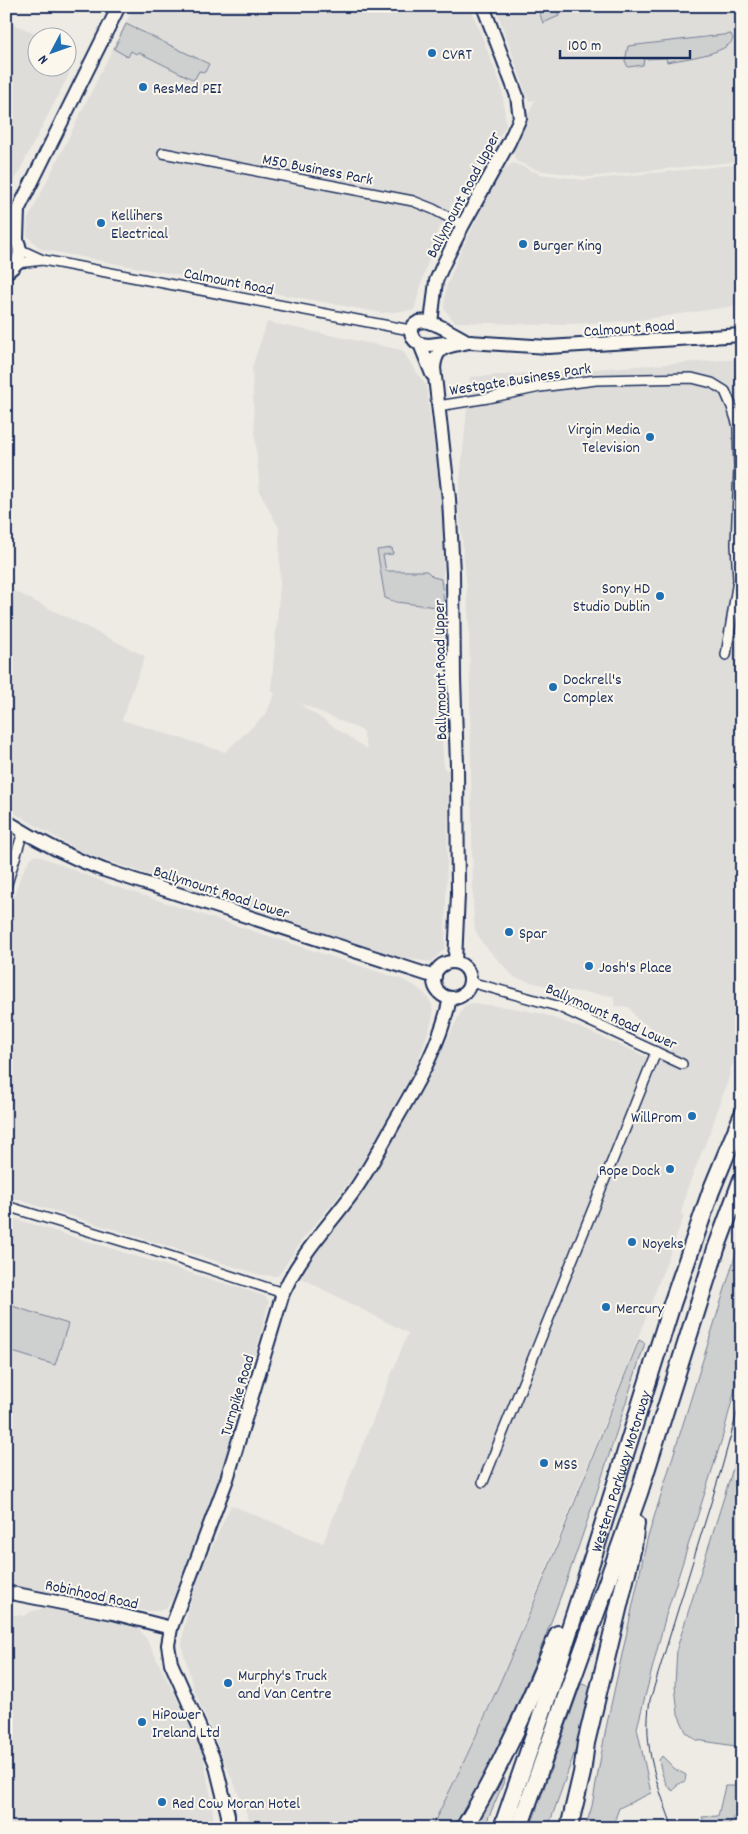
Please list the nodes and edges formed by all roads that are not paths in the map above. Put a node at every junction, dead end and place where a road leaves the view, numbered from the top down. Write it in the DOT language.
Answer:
graph roads {
  1 [pos="119,6"];
  2 [pos="483,6"];
  3 [pos="163,153"];
  4 [pos="18,210"];
  5 [pos="6,219"];
  6 [pos="463,224"];
  7 [pos="6,230"];
  8 [pos="19,244"];
  9 [pos="43,260"];
  10 [pos="17,263"];
  11 [pos="6,272"];
  12 [pos="431,324"];
  13 [pos="410,330"];
  14 [pos="738,335"];
  15 [pos="469,342"];
  16 [pos="420,344"];
  17 [pos="434,379"];
  18 [pos="438,406"];
  19 [pos="726,655"];
  20 [pos="6,821"];
  21 [pos="23,832"];
  22 [pos="6,887"];
  23 [pos="455,962"];
  24 [pos="435,977"];
  25 [pos="470,982"];
  26 [pos="450,998"];
  27 [pos="656,1052"];
  28 [pos="682,1064"];
  29 [pos="742,1116"];
  30 [pos="742,1179"];
  31 [pos="6,1206"];
  32 [pos="283,1293"];
  33 [pos="483,1482"];
  34 [pos="640,1493"];
  35 [pos="597,1544"];
  36 [pos="6,1592"];
  37 [pos="171,1628"];
  38 [pos="586,1743"];
  39 [pos="228,1828"];
  40 [pos="464,1828"];
  41 [pos="502,1828"];
  42 [pos="519,1828"];
  43 [pos="558,1828"];
  44 [pos="569,1828"];
  1 -- 4 [label="street"];
  2 -- 6 [label="street, Ballymount Road Upper"];
  3 -- 6 [label="street, M50 Business Park"];
  4 -- 5 [label="street"];
  4 -- 8 [label="street"];
  6 -- 12 [label="street, Ballymount Road Upper"];
  7 -- 8 [label="street"];
  8 -- 9 [label="street, Calmount Road"];
  8 -- 10 [label="street"];
  9 -- 10 [label="street, Calmount Road"];
  9 -- 13 [label="street, Calmount Road"];
  10 -- 11 [label="street"];
  12 -- 13 [label="street"];
  12 -- 15 [label="street, Calmount Road"];
  13 -- 16 [label="street, Ballymount Road Upper"];
  14 -- 15 [label="street, Calmount Road"];
  15 -- 16 [label="street, Calmount Road"];
  15 -- 17 [label="street, Ballymount Road Upper"];
  16 -- 17 [label="street, Ballymount Road Upper"];
  17 -- 18 [label="street, Ballymount Road Upper"];
  18 -- 19 [label="street, Westgate Business Park"];
  18 -- 23 [label="street, Ballymount Road Upper"];
  20 -- 21 [label="street, Ballymount Road Lower"];
  21 -- 22 [label="street"];
  21 -- 24 [label="street, Ballymount Road Lower"];
  23 -- 24 [label="street"];
  23 -- 25 [label="street"];
  24 -- 26 [label="street"];
  25 -- 26 [label="street"];
  25 -- 27 [label="street, Ballymount Road Lower"];
  26 -- 32 [label="street, Turnpike Road"];
  27 -- 28 [label="street, Ballymount Road Lower"];
  27 -- 33 [label="street"];
  29 -- 35 [label="highway, Western Parkway Motorway"];
  30 -- 34 [label="highway, Western Parkway Motorway"];
  31 -- 32 [label="street"];
  32 -- 37 [label="street, Turnpike Road"];
  34 -- 38 [label="highway"];
  34 -- 42 [label="highway, Western Parkway Motorway"];
  35 -- 40 [label="highway"];
  35 -- 41 [label="highway, Western Parkway Motorway"];
  36 -- 37 [label="street, Robinhood Road"];
  37 -- 39 [label="street, Turnpike Road"];
  38 -- 43 [label="highway"];
  38 -- 44 [label="highway"];
}
